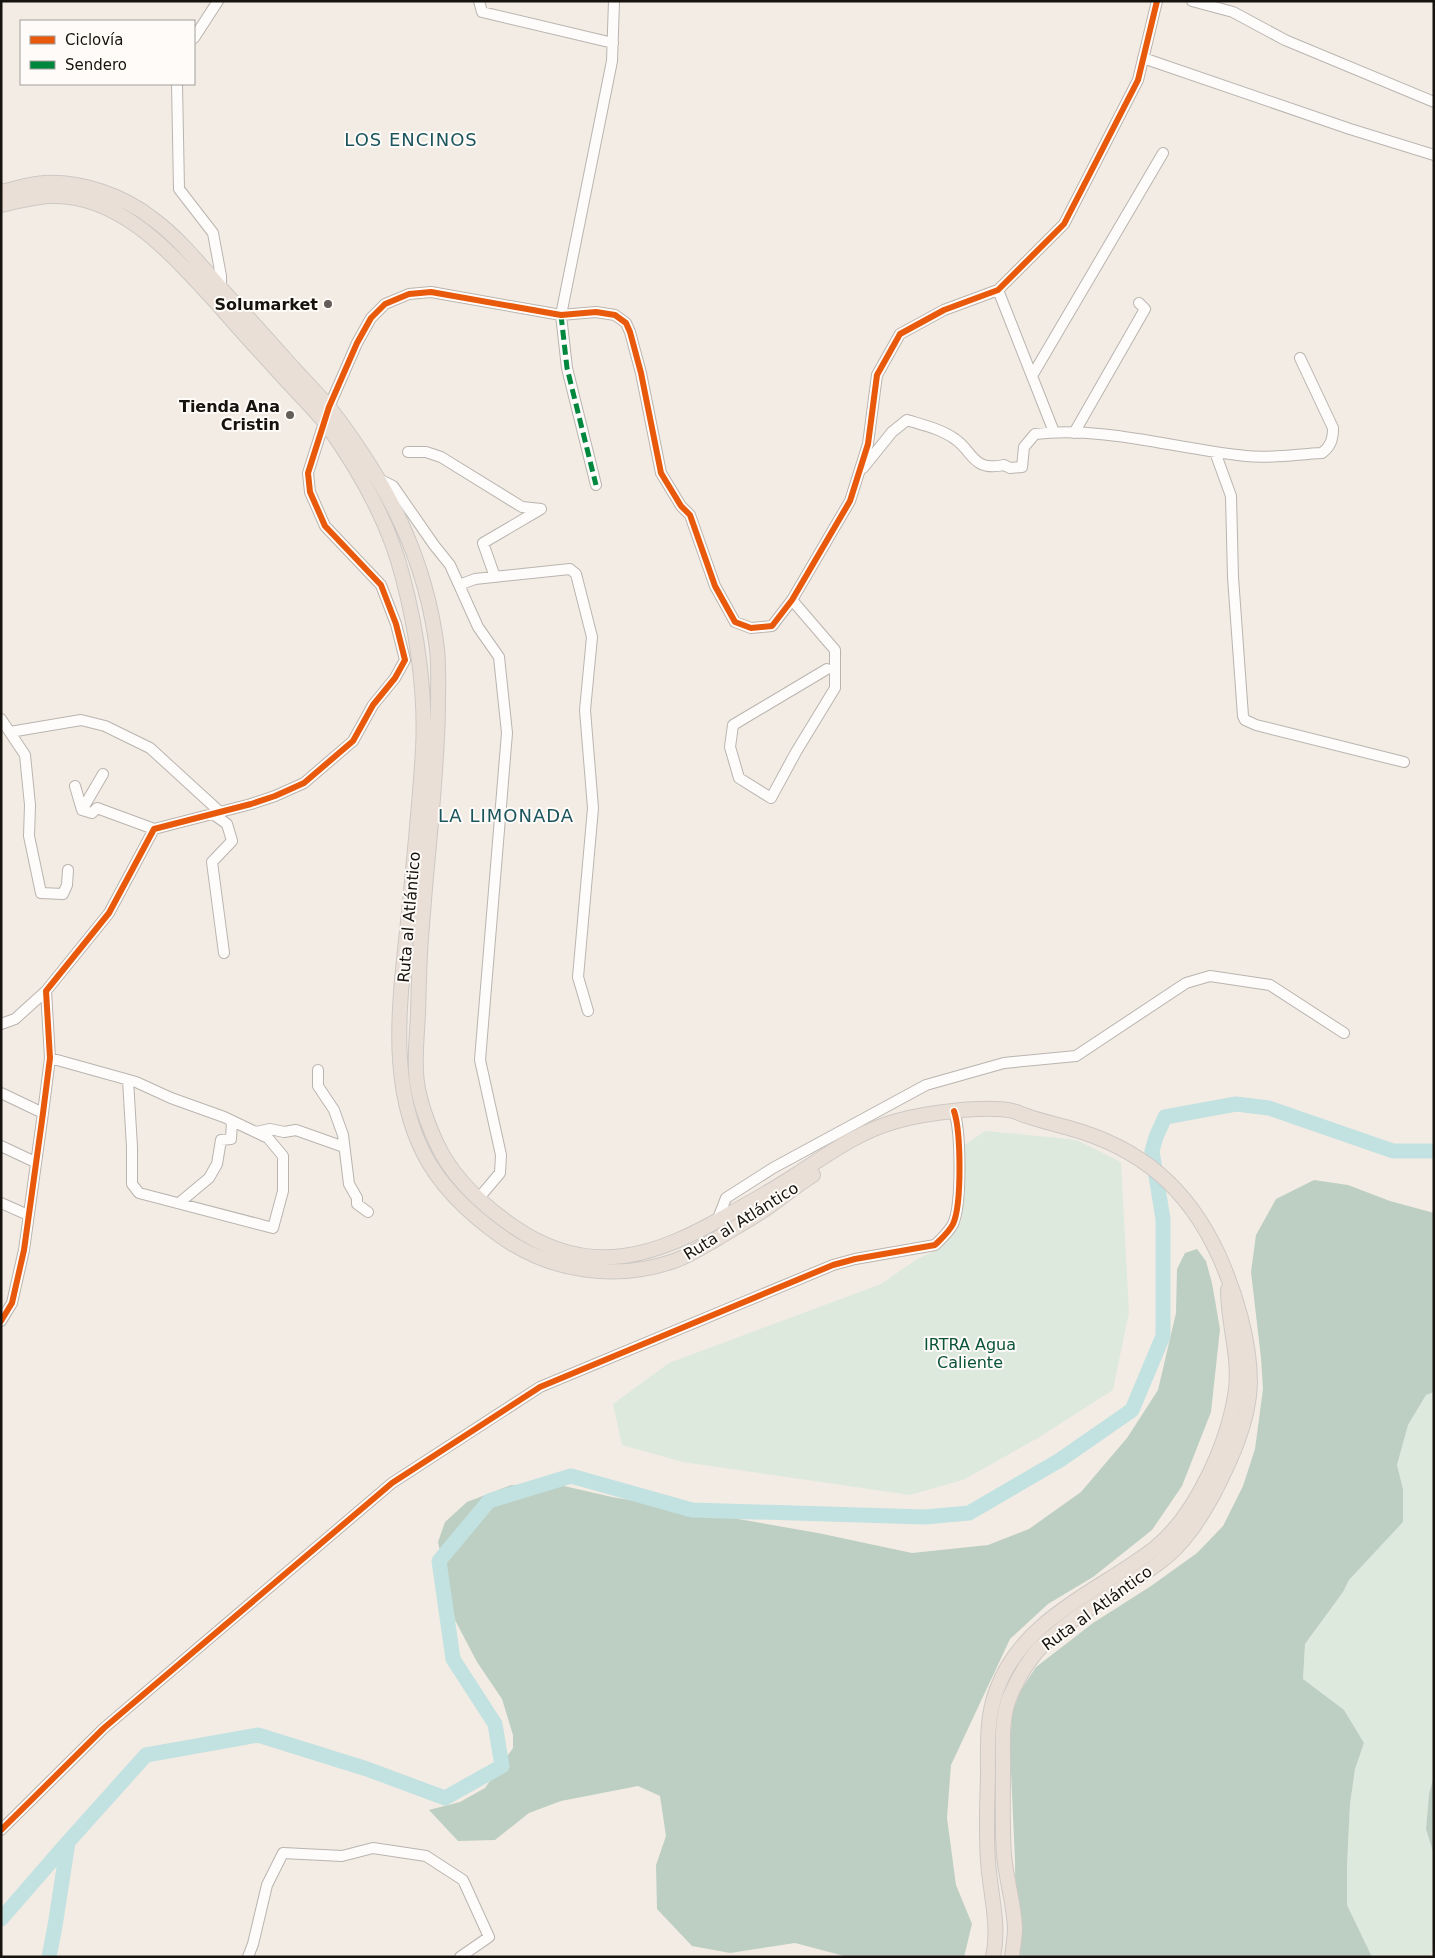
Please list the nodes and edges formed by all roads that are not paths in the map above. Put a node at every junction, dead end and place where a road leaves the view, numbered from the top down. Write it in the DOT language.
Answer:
graph roads {
  1 [pos="218,1"];
  2 [pos="479,1"];
  3 [pos="614,1"];
  4 [pos="1157,1"];
  5 [pos="1192,1"];
  6 [pos="195,36"];
  7 [pos="613,43"];
  8 [pos="1143,58"];
  9 [pos="177,85"];
  10 [pos="1434,102"];
  11 [pos="1163,153"];
  12 [pos="1434,155"];
  13 [pos="1,192"];
  14 [pos="1,204"];
  15 [pos="221,288"];
  16 [pos="998,290"];
  17 [pos="1139,303"];
  18 [pos="561,315"];
  19 [pos="1300,358"];
  20 [pos="1032,376"];
  21 [pos="329,407"];
  22 [pos="324,422"];
  23 [pos="1054,432"];
  24 [pos="1074,433"];
  25 [pos="408,452"];
  26 [pos="1216,452"];
  27 [pos="859,473"];
  28 [pos="379,479"];
  29 [pos="596,485"];
  30 [pos="496,577"];
  31 [pos="459,585"];
  32 [pos="792,600"];
  33 [pos="827,669"];
  34 [pos="1,719"];
  35 [pos="10,732"];
  36 [pos="1404,762"];
  37 [pos="103,774"];
  38 [pos="75,786"];
  39 [pos="82,810"];
  40 [pos="216,813"];
  41 [pos="154,829"];
  42 [pos="68,870"];
  43 [pos="224,953"];
  44 [pos="46,991"];
  45 [pos="588,1010"];
  46 [pos="1,1024"];
  47 [pos="1344,1034"];
  48 [pos="50,1058"];
  49 [pos="318,1070"];
  50 [pos="128,1080"];
  51 [pos="1,1093"];
  52 [pos="43,1113"];
  53 [pos="955,1115"];
  54 [pos="232,1121"];
  55 [pos="256,1132"];
  56 [pos="1,1146"];
  57 [pos="344,1147"];
  58 [pos="35,1162"];
  59 [pos="478,1199"];
  60 [pos="1,1203"];
  61 [pos="179,1203"];
  62 [pos="368,1212"];
  63 [pos="28,1215"];
  64 [pos="717,1221"];
  65 [pos="1227,1278"];
  66 [pos="1,1321"];
  67 [pos="1,1830"];
  68 [pos="248,1957"];
  69 [pos="460,1957"];
  70 [pos="993,1957"];
  71 [pos="1012,1957"];
  1 -- 6 [label="street"];
  2 -- 7 [label="street"];
  3 -- 7 [label="street"];
  4 -- 8 [label="street"];
  5 -- 10 [label="street"];
  7 -- 18 [label="street"];
  8 -- 12 [label="street"];
  8 -- 16 [label="street"];
  9 -- 15 [label="street"];
  11 -- 20 [label="street"];
  13 -- 15 [label="highway, Ruta al Atlántico"];
  14 -- 22 [label="highway, Ruta al Atlántico"];
  15 -- 21 [label="highway, Ruta al Atlántico"];
  16 -- 20 [label="street"];
  16 -- 27 [label="street"];
  17 -- 24 [label="street"];
  18 -- 21 [label="street"];
  18 -- 29 [label="street"];
  18 -- 32 [label="street"];
  19 -- 26 [label="street"];
  20 -- 23 [label="street"];
  21 -- 22 [label="street"];
  21 -- 28 [label="highway, Ruta al Atlántico"];
  22 -- 40 [label="street"];
  22 -- 53 [label="highway, Ruta al Atlántico"];
  23 -- 24 [label="street"];
  23 -- 27 [label="street"];
  24 -- 26 [label="street"];
  25 -- 30 [label="street"];
  26 -- 36 [label="street"];
  27 -- 32 [label="street"];
  28 -- 31 [label="street"];
  28 -- 59 [label="highway, Ruta al Atlántico"];
  30 -- 31 [label="street"];
  30 -- 45 [label="street"];
  31 -- 59 [label="street"];
  32 -- 33 [label="street"];
  34 -- 35 [label="street"];
  35 -- 40 [label="street"];
  35 -- 42 [label="street"];
  37 -- 39 [label="street"];
  38 -- 39 [label="street"];
  39 -- 41 [label="street"];
  40 -- 41 [label="street"];
  40 -- 43 [label="street"];
  41 -- 44 [label="street"];
  44 -- 46 [label="street"];
  44 -- 48 [label="street"];
  47 -- 64 [label="street"];
  48 -- 50 [label="street"];
  48 -- 52 [label="street"];
  49 -- 57 [label="street"];
  50 -- 54 [label="street"];
  50 -- 61 [label="street"];
  51 -- 52 [label="street"];
  52 -- 58 [label="street"];
  53 -- 64 [label="highway, Ruta al Atlántico"];
  53 -- 65 [label="highway, Ruta al Atlántico"];
  53 -- 67 [label="street"];
  54 -- 55 [label="street"];
  54 -- 61 [label="street"];
  55 -- 57 [label="street"];
  55 -- 61 [label="street"];
  56 -- 58 [label="street"];
  57 -- 62 [label="street"];
  58 -- 63 [label="street"];
  59 -- 64 [label="highway, Ruta al Atlántico"];
  60 -- 63 [label="street"];
  63 -- 66 [label="street"];
  65 -- 70 [label="highway, Ruta al Atlántico"];
  65 -- 71 [label="highway, Ruta al Atlántico"];
  68 -- 69 [label="street"];
}
